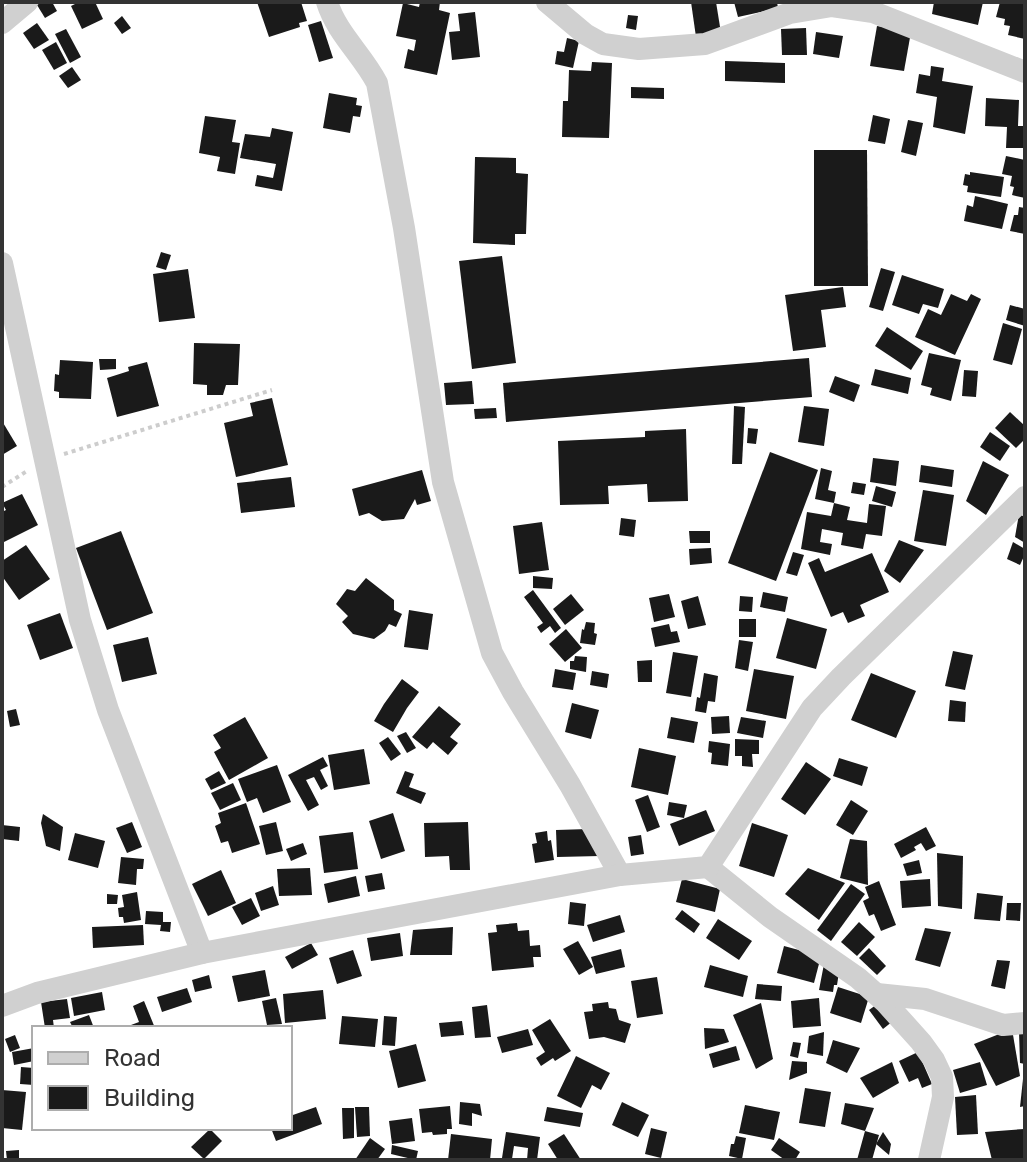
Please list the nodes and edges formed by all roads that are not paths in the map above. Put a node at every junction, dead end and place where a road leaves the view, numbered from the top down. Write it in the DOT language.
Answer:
graph roads {
  1 [pos="27,2"];
  2 [pos="327,2"];
  3 [pos="547,2"];
  4 [pos="789,7"];
  5 [pos="2,23"];
  6 [pos="1025,72"];
  7 [pos="2,263"];
  8 [pos="1025,497"];
  9 [pos="708,867"];
  10 [pos="620,875"];
  11 [pos="202,953"];
  12 [pos="877,994"];
  13 [pos="2,1006"];
  14 [pos="1025,1023"];
  15 [pos="929,1160"];
  1 -- 5 [label="street"];
  2 -- 10 [label="street"];
  3 -- 4 [label="street"];
  4 -- 6 [label="street"];
  7 -- 11 [label="street"];
  8 -- 9 [label="street"];
  9 -- 10 [label="street"];
  9 -- 12 [label="street"];
  10 -- 11 [label="street"];
  11 -- 13 [label="street"];
  12 -- 14 [label="street"];
  12 -- 15 [label="street"];
}
